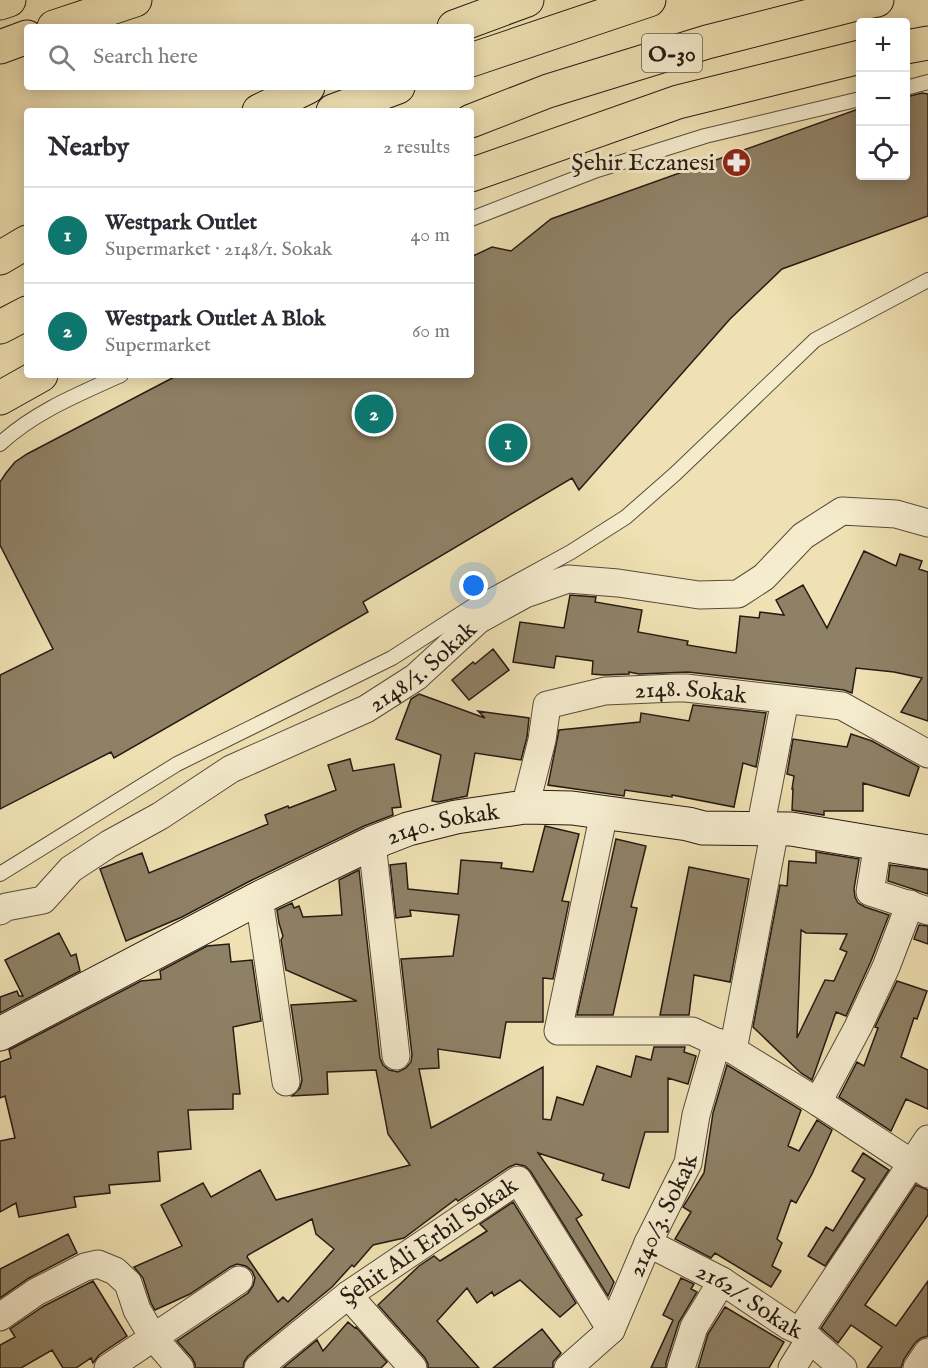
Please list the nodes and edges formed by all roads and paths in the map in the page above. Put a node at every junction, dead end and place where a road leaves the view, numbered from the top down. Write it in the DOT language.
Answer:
graph roads {
  1 [pos="9,0"];
  2 [pos="135,0"];
  3 [pos="527,0"];
  4 [pos="650,0"];
  5 [pos="877,0"];
  6 [pos="0,3"];
  7 [pos="63,24"];
  8 [pos="462,24"];
  9 [pos="24,38"];
  10 [pos="928,43"];
  11 [pos="910,46"];
  12 [pos="0,47"];
  13 [pos="856,58"];
  14 [pos="474,59"];
  15 [pos="928,82"];
  16 [pos="910,87"];
  17 [pos="302,90"];
  18 [pos="390,90"];
  19 [pos="856,100"];
  20 [pos="266,108"];
  21 [pos="341,108"];
  22 [pos="474,120"];
  23 [pos="474,174"];
  24 [pos="474,218"];
  25 [pos="24,244"];
  26 [pos="24,251"];
  27 [pos="0,258"];
  28 [pos="0,263"];
  29 [pos="928,280"];
  30 [pos="24,315"];
  31 [pos="0,327"];
  32 [pos="36,378"];
  33 [pos="114,378"];
  34 [pos="3,399"];
  35 [pos="0,444"];
  36 [pos="928,523"];
  37 [pos="785,700"];
  38 [pos="928,754"];
  39 [pos="525,807"];
  40 [pos="604,813"];
  41 [pos="767,829"];
  42 [pos="372,843"];
  43 [pos="878,843"];
  44 [pos="928,852"];
  45 [pos="0,874"];
  46 [pos="259,898"];
  47 [pos="919,908"];
  48 [pos="0,911"];
  49 [pos="0,1034"];
  50 [pos="725,1046"];
  51 [pos="396,1056"];
  52 [pos="285,1082"];
  53 [pos="819,1102"];
  54 [pos="928,1139"];
  55 [pos="920,1168"];
  56 [pos="648,1243"];
  57 [pos="239,1280"];
  58 [pos="722,1281"];
  59 [pos="348,1295"];
  60 [pos="0,1317"];
  61 [pos="611,1330"];
  62 [pos="805,1335"];
  63 [pos="153,1337"];
  64 [pos="928,1352"];
  65 [pos="108,1368"];
  66 [pos="180,1368"];
  67 [pos="258,1368"];
  68 [pos="413,1368"];
  69 [pos="568,1368"];
  70 [pos="681,1368"];
  71 [pos="792,1368"];
  72 [pos="843,1368"];
  73 [pos="916,1368"];
  1 -- 6 [label="highway"];
  2 -- 7 [label="highway"];
  3 -- 8 [label="highway"];
  4 -- 14 [label="highway, O-30"];
  5 -- 22 [label="highway, O-30"];
  9 -- 12 [label="highway"];
  10 -- 11 [label="highway"];
  13 -- 23 [label="highway"];
  15 -- 16 [label="lane"];
  17 -- 20 [label="highway"];
  18 -- 21 [label="highway"];
  19 -- 24 [label="lane"];
  25 -- 27 [label="highway"];
  26 -- 28 [label="highway"];
  29 -- 45 [label="lane"];
  30 -- 31 [label="highway"];
  32 -- 34 [label="highway"];
  33 -- 35 [label="lane"];
  36 -- 48 [label="street, 2148/1. Sokak"];
  37 -- 38 [label="street, 2148. Sokak"];
  37 -- 39 [label="street, 2148. Sokak"];
  37 -- 41 [label="street, 2140/3. Sokak"];
  39 -- 40 [label="street, 2140. Sokak"];
  39 -- 42 [label="street, 2140. Sokak"];
  40 -- 41 [label="street, 2140. Sokak"];
  40 -- 50 [label="street"];
  41 -- 43 [label="street, 2140. Sokak"];
  41 -- 50 [label="street, 2140/3. Sokak"];
  42 -- 46 [label="street, 2140. Sokak"];
  42 -- 51 [label="street"];
  43 -- 44 [label="street, 2140. Sokak"];
  43 -- 47 [label="street"];
  46 -- 49 [label="street, 2140. Sokak"];
  46 -- 52 [label="street"];
  47 -- 53 [label="street"];
  50 -- 53 [label="street"];
  50 -- 56 [label="street, 2140/3. Sokak"];
  53 -- 55 [label="street"];
  54 -- 55 [label="street"];
  55 -- 62 [label="street"];
  56 -- 58 [label="street, 2162/. Sokak"];
  56 -- 61 [label="street, 2140/3. Sokak"];
  57 -- 63 [label="street"];
  58 -- 62 [label="street, 2162/. Sokak"];
  58 -- 70 [label="street"];
  59 -- 61 [label="street, Şehit Ali Erbil Sokak"];
  59 -- 67 [label="street, Şehit Ali Erbil Sokak"];
  59 -- 68 [label="street"];
  60 -- 63 [label="street"];
  61 -- 69 [label="street, 2140/3. Sokak"];
  62 -- 71 [label="street"];
  62 -- 72 [label="street, 2162/. Sokak"];
  63 -- 65 [label="street"];
  63 -- 66 [label="street"];
  64 -- 73 [label="street"];
}
